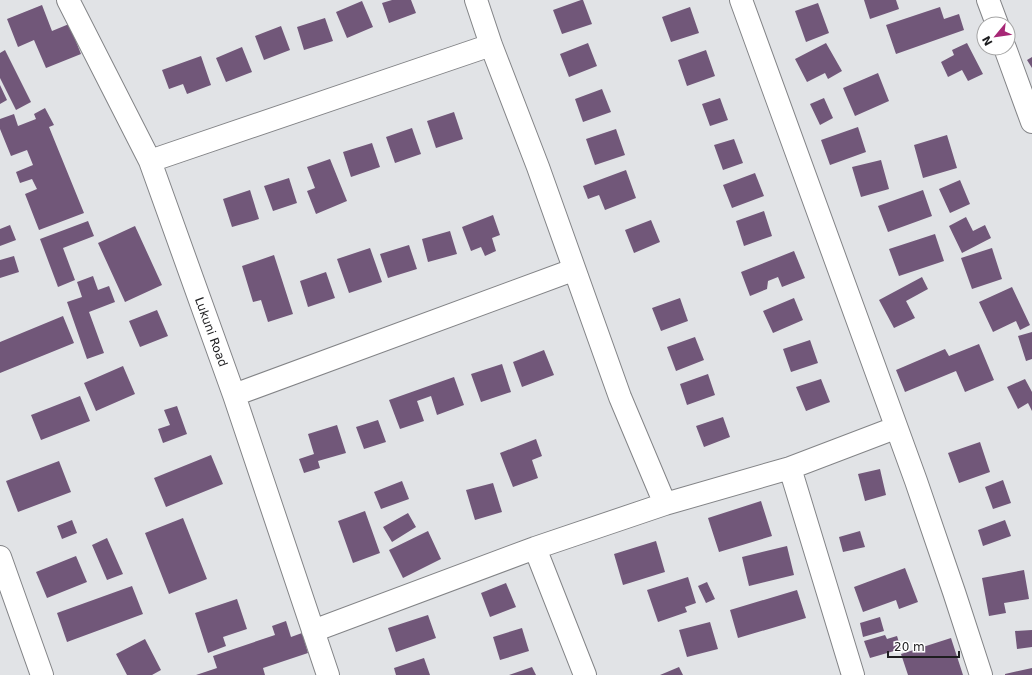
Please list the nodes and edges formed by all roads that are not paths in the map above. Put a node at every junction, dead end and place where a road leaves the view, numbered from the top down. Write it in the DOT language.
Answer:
graph roads {
  1 [pos="68,0"];
  2 [pos="476,0"];
  3 [pos="741,0"];
  4 [pos="988,0"];
  5 [pos="994,16"];
  6 [pos="491,45"];
  7 [pos="1008,56"];
  8 [pos="1032,122"];
  9 [pos="150,161"];
  10 [pos="573,270"];
  11 [pos="234,394"];
  12 [pos="896,428"];
  13 [pos="790,468"];
  14 [pos="665,504"];
  15 [pos="535,548"];
  16 [pos="0,557"];
  17 [pos="313,631"];
  18 [pos="42,675"];
  19 [pos="328,675"];
  20 [pos="585,675"];
  21 [pos="853,675"];
  22 [pos="981,675"];
  1 -- 9 [label="street, Lukuni Road"];
  2 -- 6 [label="street"];
  3 -- 12 [label="street"];
  4 -- 5 [label="street"];
  6 -- 9 [label="street"];
  6 -- 10 [label="street"];
  7 -- 8 [label="street"];
  9 -- 11 [label="street, Lukuni Road"];
  10 -- 11 [label="street"];
  10 -- 14 [label="street"];
  11 -- 17 [label="street, Lukuni Road"];
  12 -- 13 [label="street"];
  12 -- 22 [label="street"];
  13 -- 14 [label="street"];
  13 -- 21 [label="street"];
  14 -- 15 [label="street"];
  15 -- 17 [label="street"];
  15 -- 20 [label="street"];
  16 -- 18 [label="street"];
  17 -- 19 [label="street, Lukuni Road"];
}
